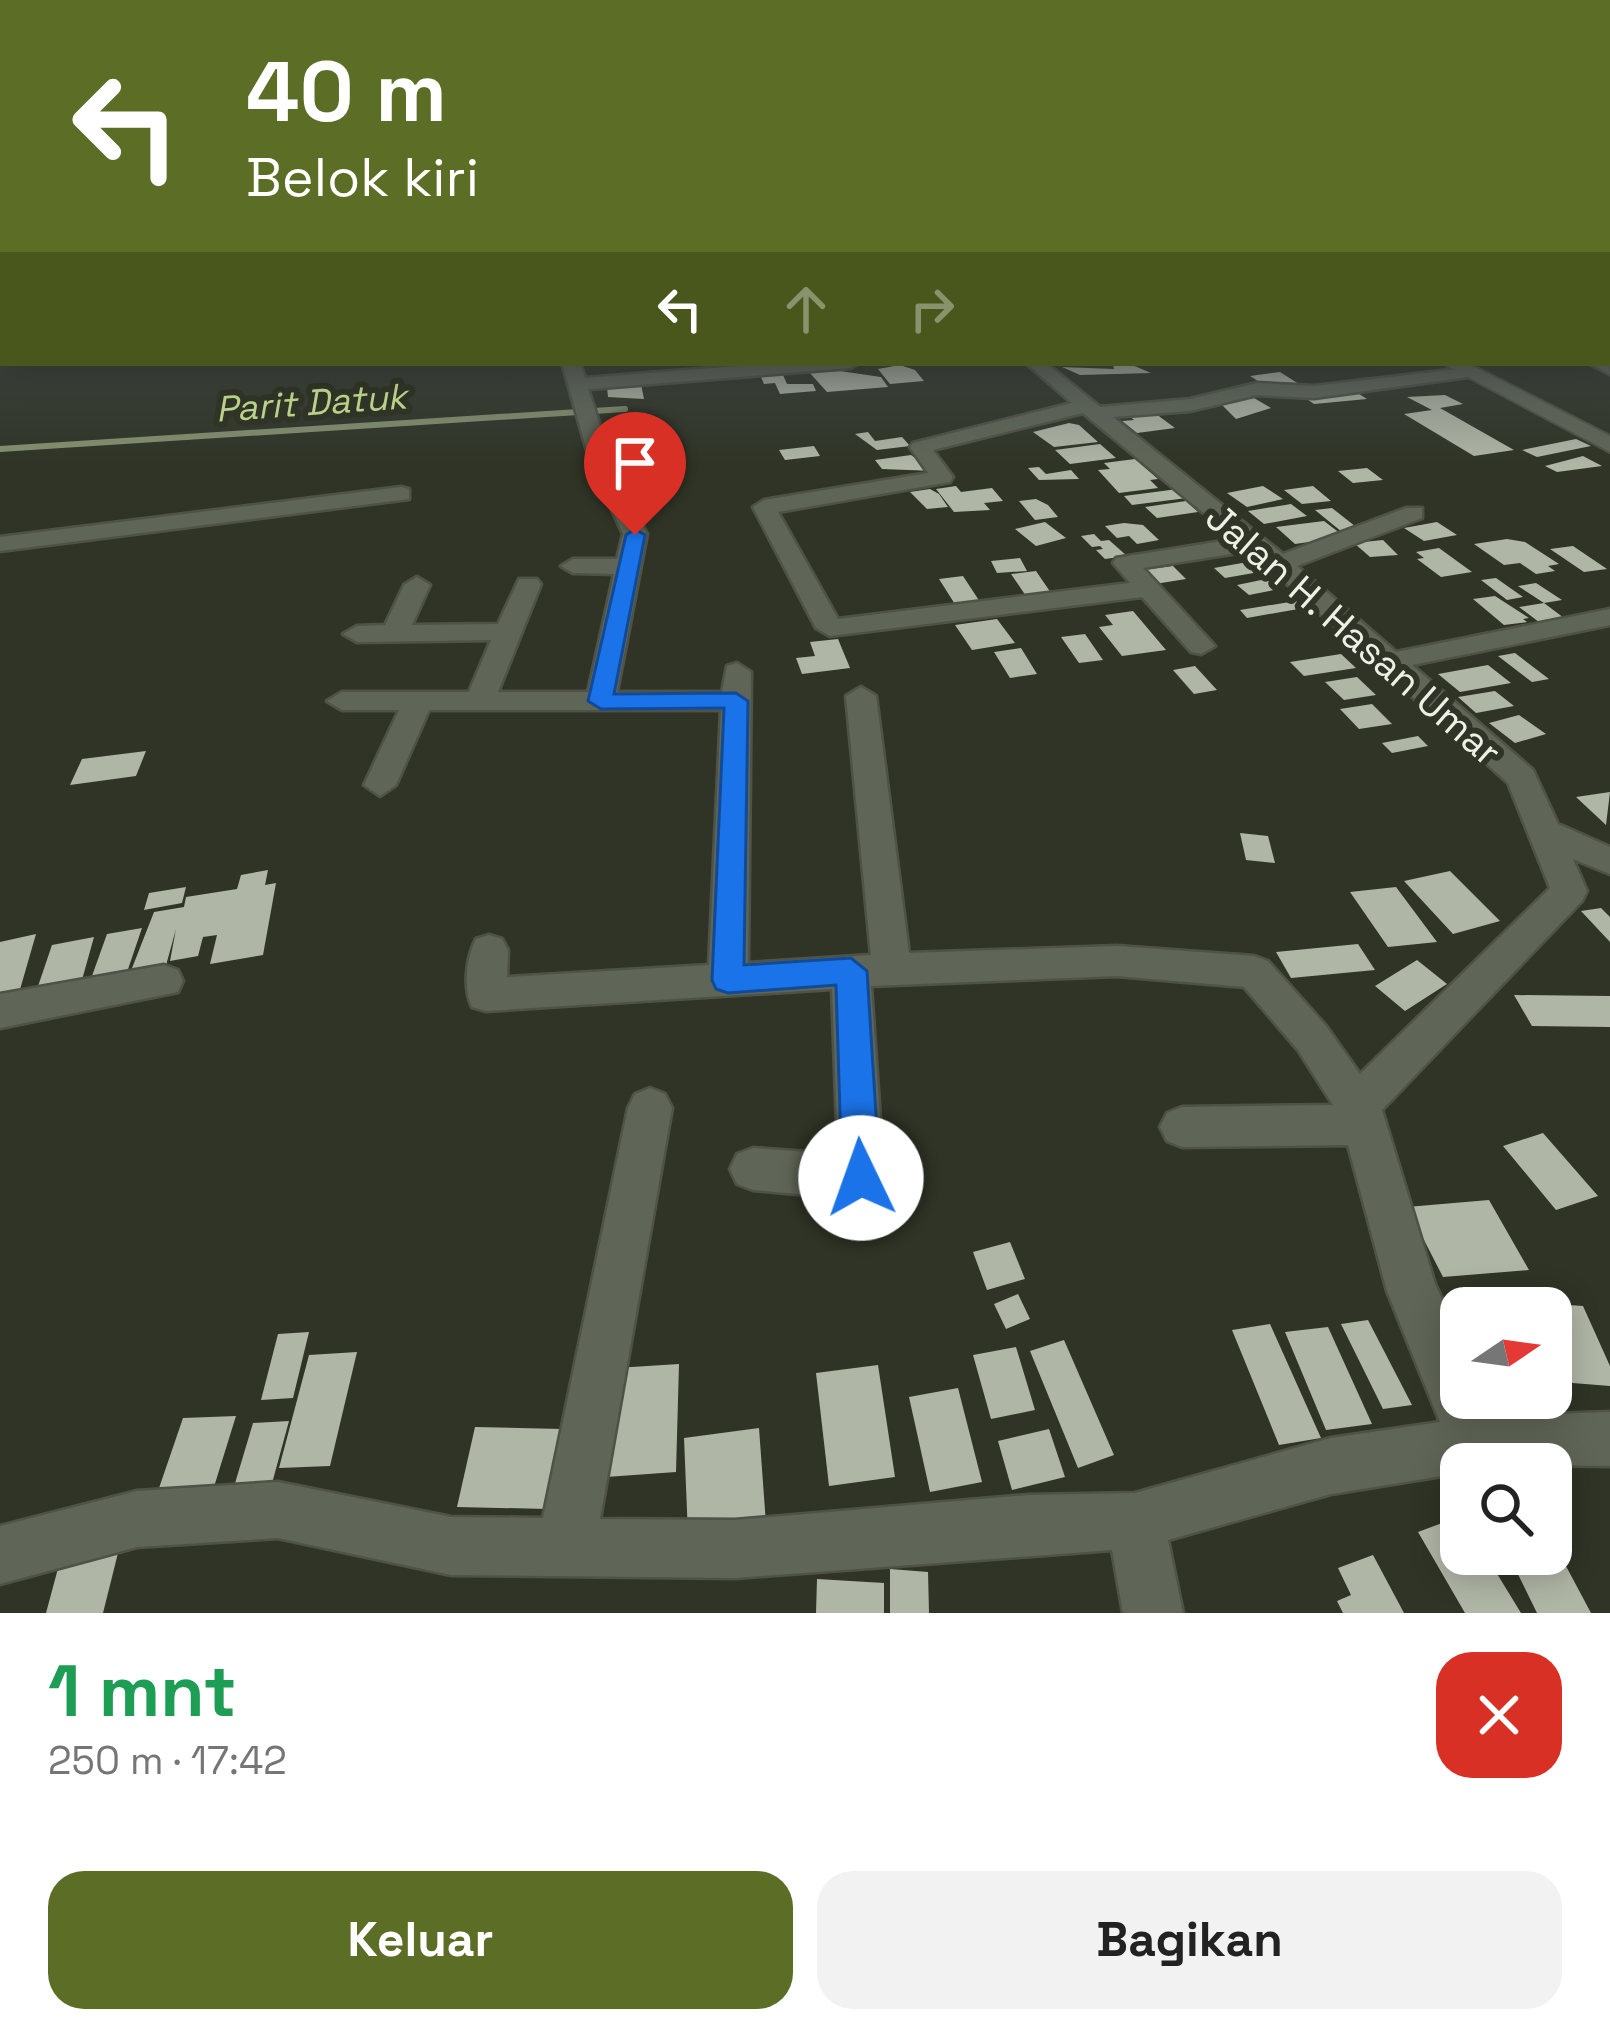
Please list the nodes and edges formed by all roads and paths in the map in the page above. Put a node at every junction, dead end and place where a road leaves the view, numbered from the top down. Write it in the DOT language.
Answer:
graph roads {
  1 [pos="821,366"];
  2 [pos="1039,366"];
  3 [pos="1461,367"];
  4 [pos="579,391"];
  5 [pos="1090,410"];
  6 [pos="1604,438"];
  7 [pos="401,494"];
  8 [pos="1414,513"];
  9 [pos="0,544"];
  10 [pos="1250,544"];
  11 [pos="1280,564"];
  12 [pos="573,566"];
  13 [pos="629,567"];
  14 [pos="528,584"];
  15 [pos="417,585"];
  16 [pos="1147,589"];
  17 [pos="1610,617"];
  18 [pos="508,632"];
  19 [pos="395,633"];
  20 [pos="357,634"];
  21 [pos="1201,646"];
  22 [pos="1388,662"];
  23 [pos="861,696"];
  24 [pos="342,701"];
  25 [pos="418,701"];
  26 [pos="480,701"];
  27 [pos="601,701"];
  28 [pos="380,785"];
  29 [pos="1547,833"];
  30 [pos="1610,860"];
  31 [pos="489,950"];
  32 [pos="872,970"];
  33 [pos="728,980"];
  34 [pos="164,981"];
  35 [pos="0,1011"];
  36 [pos="650,1108"];
  37 [pos="1362,1118"];
  38 [pos="1182,1127"];
  39 [pos="753,1169"];
  40 [pos="1610,1439"];
  41 [pos="1473,1443"];
  42 [pos="1500,1443"];
  43 [pos="1440,1449"];
  44 [pos="1136,1521"];
  45 [pos="566,1546"];
  46 [pos="0,1555"];
  47 [pos="1153,1613"];
  1 -- 4 [label="street"];
  2 -- 5 [label="street, Jalan H. Hasan Umar"];
  3 -- 5 [label="street"];
  3 -- 6 [label="street"];
  4 -- 13 [label="street"];
  5 -- 10 [label="street, Jalan H. Hasan Umar"];
  5 -- 16 [label="street"];
  7 -- 9 [label="street"];
  8 -- 11 [label="street"];
  10 -- 11 [label="street, Jalan H. Hasan Umar"];
  10 -- 16 [label="street"];
  11 -- 22 [label="street, Jalan H. Hasan Umar"];
  12 -- 13 [label="street"];
  13 -- 27 [label="street"];
  14 -- 18 [label="street"];
  15 -- 19 [label="street"];
  16 -- 21 [label="street"];
  17 -- 22 [label="street"];
  18 -- 19 [label="street"];
  18 -- 26 [label="street"];
  19 -- 20 [label="street"];
  22 -- 29 [label="street, Jalan H. Hasan Umar"];
  23 -- 32 [label="street"];
  24 -- 25 [label="street"];
  25 -- 26 [label="street"];
  25 -- 28 [label="street"];
  26 -- 27 [label="street"];
  27 -- 33 [label="street"];
  29 -- 30 [label="street"];
  29 -- 37 [label="street, Jalan H. Hasan Umar"];
  31 -- 33 [label="street"];
  32 -- 33 [label="street"];
  32 -- 37 [label="street"];
  32 -- 39 [label="street"];
  34 -- 35 [label="street"];
  36 -- 45 [label="street"];
  37 -- 38 [label="street"];
  37 -- 41 [label="street"];
  40 -- 42 [label="street"];
  43 -- 44 [label="street"];
  44 -- 45 [label="street"];
  44 -- 47 [label="street"];
  45 -- 46 [label="street"];
}
